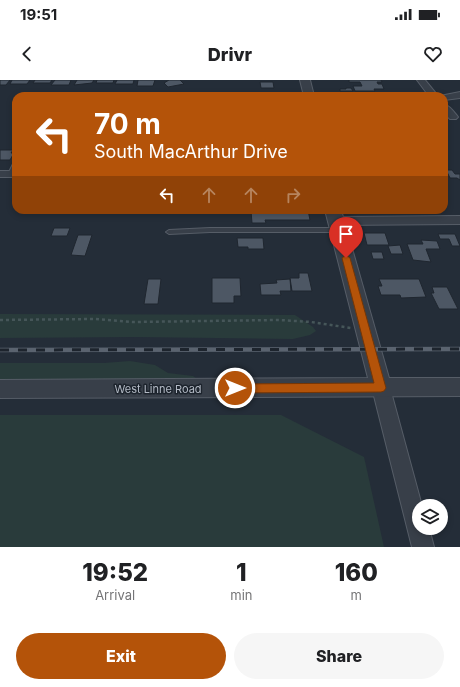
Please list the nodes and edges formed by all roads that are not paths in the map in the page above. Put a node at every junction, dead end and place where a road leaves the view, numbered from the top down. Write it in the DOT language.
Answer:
graph roads {
  1 [pos="305,80"];
  2 [pos="421,80"];
  3 [pos="308,92"];
  4 [pos="431,92"];
  5 [pos="460,95"];
  6 [pos="448,96"];
  7 [pos="448,111"];
  8 [pos="453,117"];
  9 [pos="12,171"];
  10 [pos="0,174"];
  11 [pos="336,220"];
  12 [pos="460,220"];
  13 [pos="169,232"];
  14 [pos="460,387"];
  15 [pos="381,388"];
  16 [pos="0,389"];
  17 [pos="422,547"];
  1 -- 3 [label="street"];
  2 -- 4 [label="street"];
  5 -- 6 [label="street"];
  7 -- 8 [label="street"];
  9 -- 10 [label="street"];
  11 -- 12 [label="street"];
  11 -- 13 [label="lane"];
  11 -- 15 [label="street"];
  14 -- 15 [label="street, West Linne Road"];
  15 -- 16 [label="street, West Linne Road"];
  15 -- 17 [label="street"];
}
